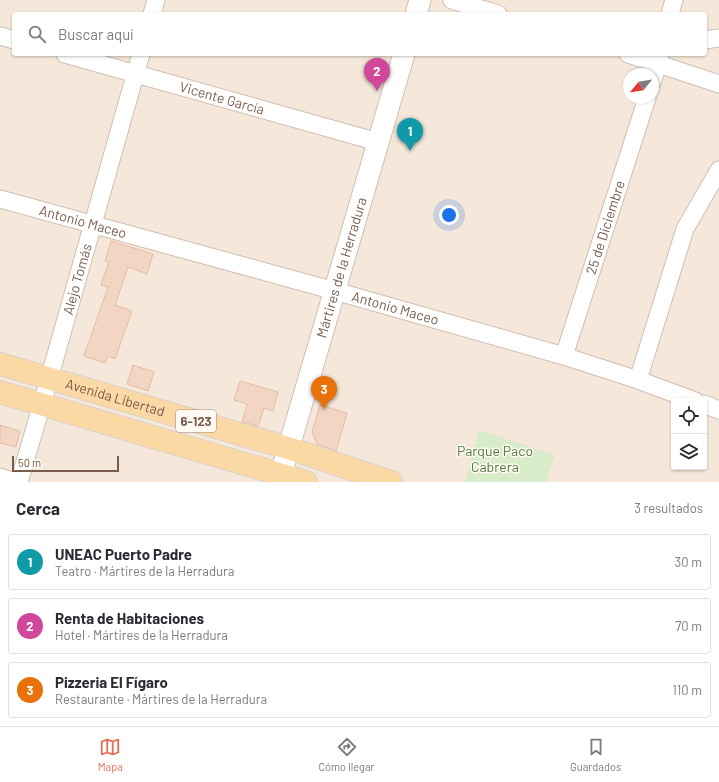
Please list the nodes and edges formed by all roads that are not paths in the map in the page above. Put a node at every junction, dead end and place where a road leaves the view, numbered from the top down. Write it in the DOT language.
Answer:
graph roads {
  1 [pos="156,0"];
  2 [pos="420,0"];
  3 [pos="452,0"];
  4 [pos="674,0"];
  5 [pos="153,12"];
  6 [pos="417,12"];
  7 [pos="491,12"];
  8 [pos="671,12"];
  9 [pos="0,36"];
  10 [pos="719,38"];
  11 [pos="12,39"];
  12 [pos="707,40"];
  13 [pos="72,56"];
  14 [pos="140,56"];
  15 [pos="403,56"];
  16 [pos="633,56"];
  17 [pos="657,66"];
  18 [pos="136,74"];
  19 [pos="719,84"];
  20 [pos="645,104"];
  21 [pos="378,142"];
  22 [pos="719,170"];
  23 [pos="0,199"];
  24 [pos="92,225"];
  25 [pos="335,291"];
  26 [pos="564,356"];
  27 [pos="0,364"];
  28 [pos="49,379"];
  29 [pos="638,380"];
  30 [pos="0,392"];
  31 [pos="687,398"];
  32 [pos="42,404"];
  33 [pos="707,405"];
  34 [pos="719,410"];
  35 [pos="288,448"];
  36 [pos="0,478"];
  37 [pos="280,478"];
  38 [pos="15,482"];
  39 [pos="19,482"];
  40 [pos="306,482"];
  41 [pos="391,482"];
  1 -- 5 [label="street"];
  2 -- 6 [label="street"];
  3 -- 7 [label="street"];
  4 -- 8 [label="street"];
  9 -- 11 [label="street"];
  10 -- 12 [label="street"];
  13 -- 18 [label="street, Vicente García"];
  14 -- 18 [label="street, Alejo Tomás"];
  15 -- 21 [label="street, Mártires de la Herradura"];
  16 -- 17 [label="street"];
  17 -- 19 [label="street"];
  18 -- 21 [label="street, Vicente García"];
  18 -- 24 [label="street, Alejo Tomás"];
  20 -- 26 [label="street, 25 de Diciembre"];
  21 -- 25 [label="street, Mártires de la Herradura"];
  22 -- 29 [label="street"];
  23 -- 24 [label="street, Antonio Maceo"];
  24 -- 25 [label="street, Antonio Maceo"];
  24 -- 28 [label="street, Alejo Tomás"];
  25 -- 26 [label="street, Antonio Maceo"];
  25 -- 35 [label="street, Mártires de la Herradura"];
  26 -- 29 [label="street, Antonio Maceo"];
  27 -- 28 [label="main road, Avenida Libertad / 6-123"];
  28 -- 32 [label="street, Alejo Tomás"];
  28 -- 35 [label="main road, Avenida Libertad / 6-123"];
  29 -- 31 [label="street, Antonio Maceo"];
  30 -- 32 [label="main road, Avenida Libertad / 6-123"];
  32 -- 37 [label="main road, Avenida Libertad / 6-123"];
  32 -- 39 [label="street, Alejo Tomás"];
  33 -- 34 [label="street"];
  35 -- 37 [label="street, Mártires de la Herradura"];
  35 -- 41 [label="main road, Avenida Libertad / 6-123"];
  36 -- 38 [label="street"];
  37 -- 40 [label="main road, Avenida Libertad / 6-123"];
}
